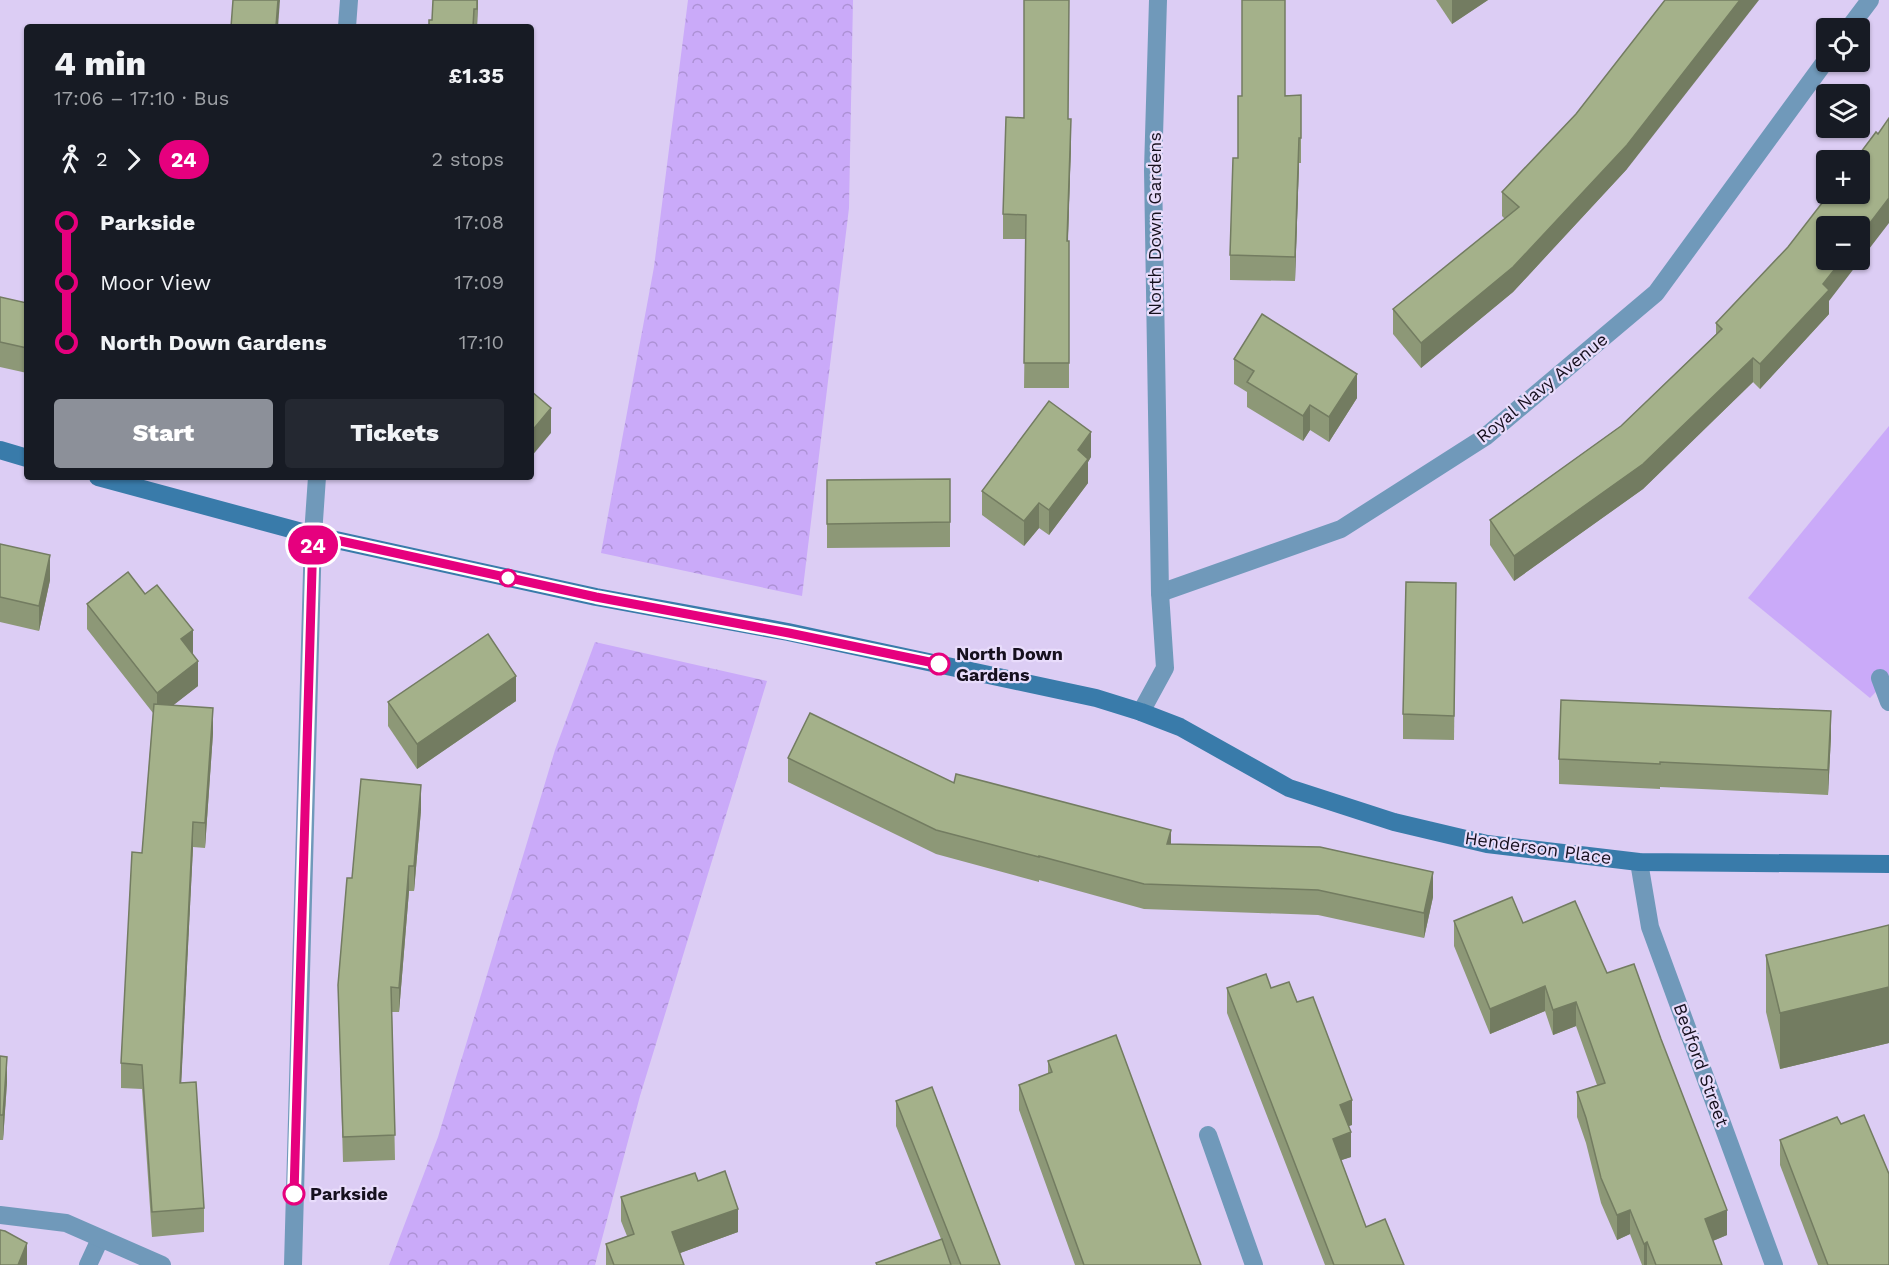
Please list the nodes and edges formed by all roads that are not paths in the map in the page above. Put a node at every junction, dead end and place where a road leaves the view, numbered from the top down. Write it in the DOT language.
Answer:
graph roads {
  1 [pos="349,0"];
  2 [pos="1158,0"];
  3 [pos="1870,0"];
  4 [pos="1856,18"];
  5 [pos="347,24"];
  6 [pos="1817,72"];
  7 [pos="0,450"];
  8 [pos="24,457"];
  9 [pos="109,480"];
  10 [pos="317,480"];
  11 [pos="313,535"];
  12 [pos="1160,593"];
  13 [pos="1880,678"];
  14 [pos="1889,702"];
  15 [pos="1141,712"];
  16 [pos="1639,862"];
  17 [pos="1889,864"];
  18 [pos="1208,1135"];
  19 [pos="0,1215"];
  20 [pos="100,1239"];
  21 [pos="88,1265"];
  22 [pos="162,1265"];
  23 [pos="292,1265"];
  24 [pos="1254,1265"];
  25 [pos="1774,1265"];
  1 -- 5 [label="street"];
  2 -- 12 [label="street, North Down Gardens"];
  3 -- 4 [label="street"];
  6 -- 12 [label="street, Royal Navy Avenue"];
  7 -- 8 [label="street"];
  9 -- 11 [label="street"];
  10 -- 11 [label="street"];
  11 -- 15 [label="street"];
  11 -- 23 [label="street"];
  12 -- 15 [label="street, North Down Gardens"];
  13 -- 14 [label="street"];
  15 -- 16 [label="street, Henderson Place"];
  16 -- 17 [label="street, Henderson Place"];
  16 -- 25 [label="street, Bedford Street"];
  18 -- 24 [label="street"];
  19 -- 20 [label="street"];
  20 -- 21 [label="street"];
  20 -- 22 [label="street"];
}
